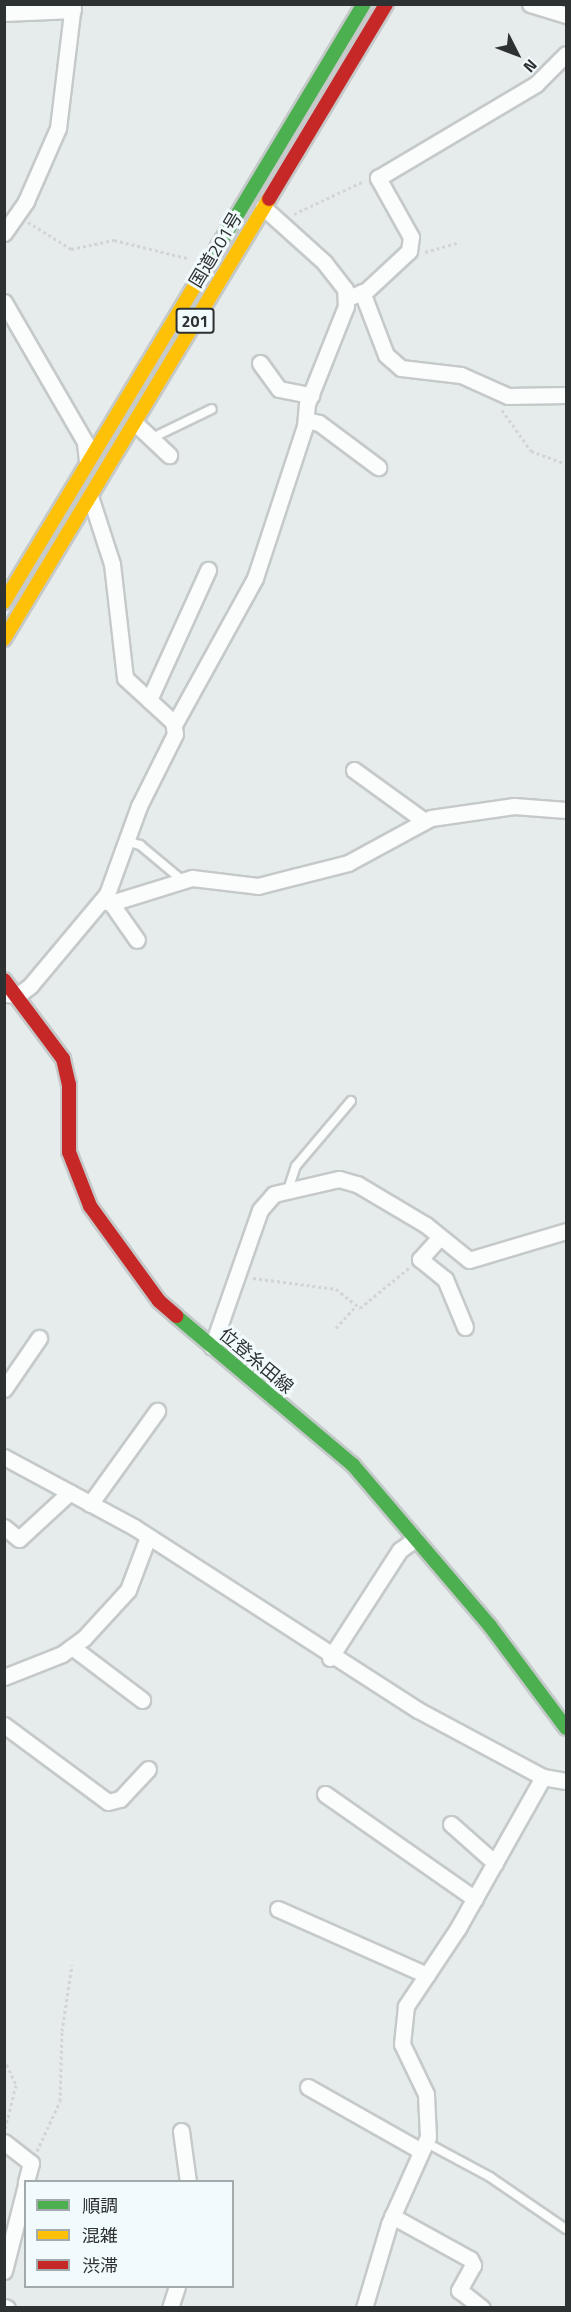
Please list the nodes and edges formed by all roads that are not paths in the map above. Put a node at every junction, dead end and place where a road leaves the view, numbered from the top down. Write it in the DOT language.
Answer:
graph roads {
  1 [pos="364,4"];
  2 [pos="386,4"];
  3 [pos="530,4"];
  4 [pos="73,7"];
  5 [pos="4,13"];
  6 [pos="567,15"];
  7 [pos="567,54"];
  8 [pos="263,207"];
  9 [pos="10,221"];
  10 [pos="362,292"];
  11 [pos="347,298"];
  12 [pos="4,302"];
  13 [pos="260,363"];
  14 [pos="311,395"];
  15 [pos="567,395"];
  16 [pos="212,409"];
  17 [pos="306,420"];
  18 [pos="135,423"];
  19 [pos="154,437"];
  20 [pos="169,455"];
  21 [pos="88,465"];
  22 [pos="378,467"];
  23 [pos="90,499"];
  24 [pos="208,570"];
  25 [pos="4,602"];
  26 [pos="4,639"];
  27 [pos="149,700"];
  28 [pos="174,725"];
  29 [pos="354,770"];
  30 [pos="567,810"];
  31 [pos="423,820"];
  32 [pos="125,841"];
  33 [pos="182,880"];
  34 [pos="107,902"];
  35 [pos="137,940"];
  36 [pos="4,980"];
  37 [pos="11,995"];
  38 [pos="351,1101"];
  39 [pos="288,1190"];
  40 [pos="567,1231"];
  41 [pos="440,1238"];
  42 [pos="465,1327"];
  43 [pos="39,1338"];
  44 [pos="212,1347"];
  45 [pos="4,1389"];
  46 [pos="157,1411"];
  47 [pos="4,1457"];
  48 [pos="70,1492"];
  49 [pos="90,1504"];
  50 [pos="4,1527"];
  51 [pos="148,1537"];
  52 [pos="415,1539"];
  53 [pos="72,1647"];
  54 [pos="330,1658"];
  55 [pos="4,1677"];
  56 [pos="142,1700"];
  57 [pos="4,1725"];
  58 [pos="567,1728"];
  59 [pos="148,1769"];
  60 [pos="543,1777"];
  61 [pos="567,1781"];
  62 [pos="325,1794"];
  63 [pos="451,1824"];
  64 [pos="495,1863"];
  65 [pos="475,1899"];
  66 [pos="278,1909"];
  67 [pos="427,1975"];
  68 [pos="308,2087"];
  69 [pos="181,2131"];
  70 [pos="4,2142"];
  71 [pos="423,2147"];
  72 [pos="27,2180"];
  73 [pos="188,2180"];
  74 [pos="24,2191"];
  75 [pos="392,2216"];
  76 [pos="567,2229"];
  77 [pos="4,2271"];
  78 [pos="176,2288"];
  79 [pos="170,2307"];
  80 [pos="364,2307"];
  81 [pos="482,2307"];
  1 -- 21 [label="main road, 国道201号 / 201"];
  2 -- 8 [label="main road, 国道201号 / 201"];
  3 -- 6 [label="street"];
  4 -- 5 [label="street"];
  4 -- 9 [label="street"];
  7 -- 10 [label="street"];
  8 -- 11 [label="street"];
  8 -- 18 [label="main road, 国道201号 / 201"];
  10 -- 11 [label="street"];
  10 -- 15 [label="street"];
  11 -- 14 [label="street"];
  12 -- 21 [label="street"];
  13 -- 14 [label="street"];
  14 -- 17 [label="street"];
  16 -- 19 [label="lane"];
  17 -- 22 [label="street"];
  17 -- 28 [label="street"];
  18 -- 19 [label="street"];
  18 -- 23 [label="main road, 国道201号 / 201"];
  19 -- 20 [label="street"];
  21 -- 23 [label="street"];
  21 -- 25 [label="main road, 国道201号 / 201"];
  23 -- 26 [label="main road, 国道201号 / 201"];
  23 -- 27 [label="street"];
  24 -- 27 [label="street"];
  27 -- 28 [label="street"];
  28 -- 32 [label="street"];
  29 -- 31 [label="street"];
  30 -- 31 [label="street"];
  31 -- 33 [label="street"];
  32 -- 33 [label="lane"];
  32 -- 34 [label="street"];
  33 -- 34 [label="street"];
  34 -- 35 [label="street"];
  34 -- 37 [label="street"];
  36 -- 37 [label="main road, 位登糸田線"];
  37 -- 44 [label="main road, 位登糸田線"];
  38 -- 39 [label="lane"];
  39 -- 41 [label="street"];
  39 -- 44 [label="street"];
  40 -- 41 [label="street"];
  41 -- 42 [label="street"];
  43 -- 45 [label="street"];
  44 -- 52 [label="main road, 位登糸田線"];
  46 -- 49 [label="street"];
  47 -- 48 [label="street"];
  48 -- 49 [label="street"];
  48 -- 50 [label="street"];
  49 -- 51 [label="street"];
  51 -- 53 [label="street"];
  51 -- 54 [label="street"];
  52 -- 54 [label="street"];
  52 -- 58 [label="main road, 位登糸田線"];
  53 -- 55 [label="street"];
  53 -- 56 [label="street"];
  54 -- 60 [label="street"];
  57 -- 59 [label="street"];
  60 -- 61 [label="street"];
  60 -- 64 [label="street"];
  62 -- 65 [label="street"];
  63 -- 64 [label="street"];
  64 -- 65 [label="street"];
  65 -- 67 [label="street"];
  66 -- 67 [label="street"];
  67 -- 71 [label="street"];
  68 -- 71 [label="street"];
  69 -- 73 [label="street"];
  70 -- 72 [label="street"];
  71 -- 75 [label="street"];
  71 -- 76 [label="lane"];
  74 -- 77 [label="street"];
  75 -- 80 [label="street"];
  75 -- 81 [label="street"];
  78 -- 79 [label="street"];
}
